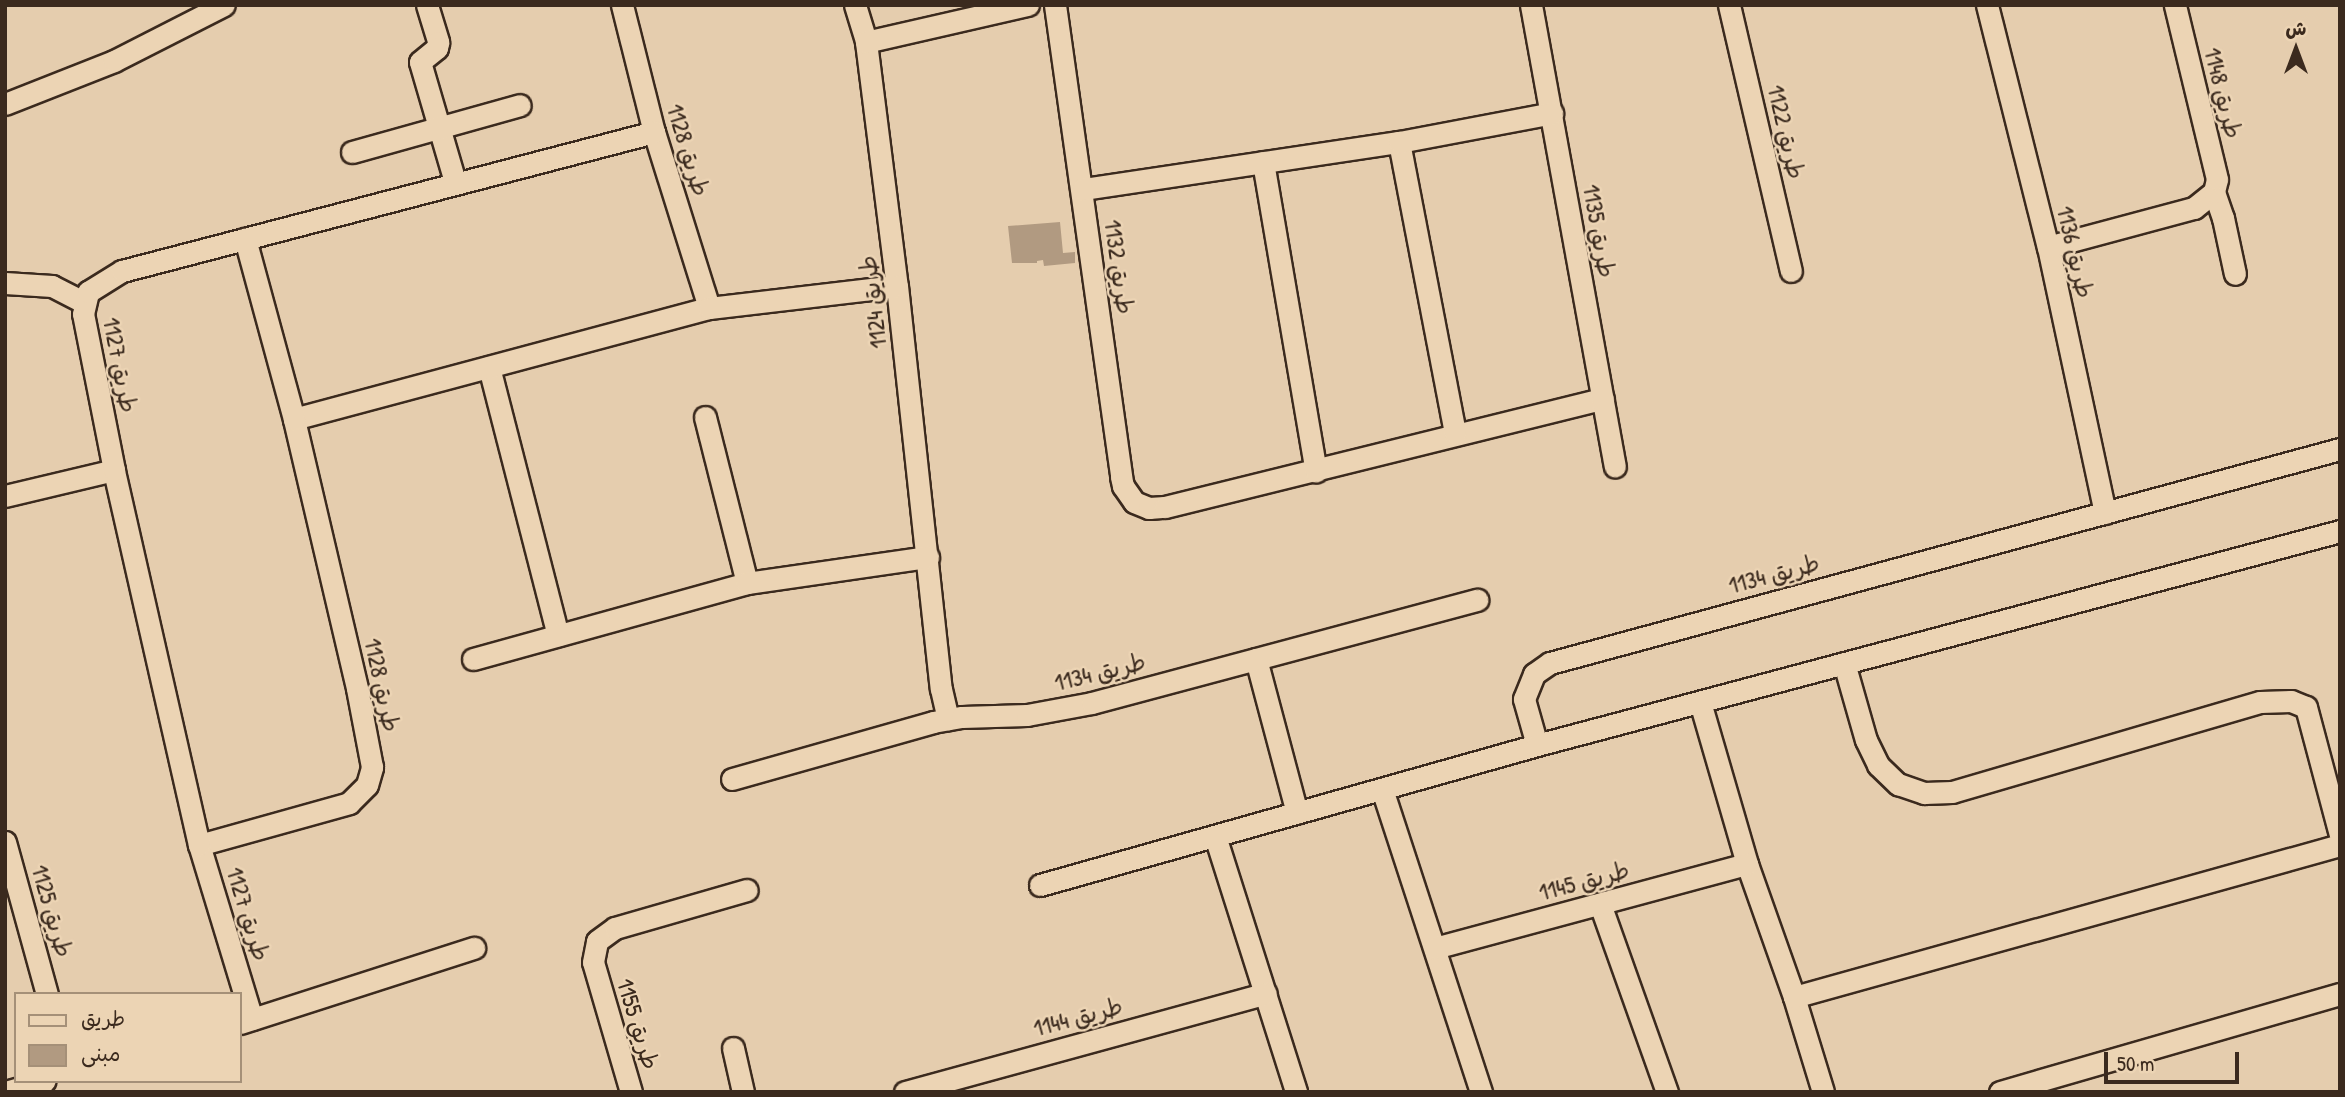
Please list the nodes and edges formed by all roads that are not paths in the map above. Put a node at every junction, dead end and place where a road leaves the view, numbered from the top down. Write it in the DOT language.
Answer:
graph roads {
  1 [pos="225,5"];
  2 [pos="427,5"];
  3 [pos="622,5"];
  4 [pos="855,5"];
  5 [pos="1028,5"];
  6 [pos="1055,5"];
  7 [pos="1531,5"];
  8 [pos="1729,5"];
  9 [pos="1987,5"];
  10 [pos="2175,5"];
  11 [pos="866,42"];
  12 [pos="5,104"];
  13 [pos="520,105"];
  14 [pos="1552,113"];
  15 [pos="439,128"];
  16 [pos="654,132"];
  17 [pos="1399,142"];
  18 [pos="352,152"];
  19 [pos="1263,162"];
  20 [pos="455,182"];
  21 [pos="1083,189"];
  22 [pos="2214,192"];
  23 [pos="245,239"];
  24 [pos="2048,247"];
  25 [pos="1791,271"];
  26 [pos="2235,274"];
  27 [pos="5,284"];
  28 [pos="897,286"];
  29 [pos="85,303"];
  30 [pos="709,308"];
  31 [pos="489,367"];
  32 [pos="1603,399"];
  33 [pos="705,418"];
  34 [pos="295,419"];
  35 [pos="1455,434"];
  36 [pos="2340,449"];
  37 [pos="1615,466"];
  38 [pos="114,470"];
  39 [pos="1316,472"];
  40 [pos="5,496"];
  41 [pos="2105,513"];
  42 [pos="2340,531"];
  43 [pos="928,557"];
  44 [pos="747,583"];
  45 [pos="1477,600"];
  46 [pos="558,635"];
  47 [pos="473,659"];
  48 [pos="1256,659"];
  49 [pos="1844,663"];
  50 [pos="1700,702"];
  51 [pos="947,719"];
  52 [pos="1537,745"];
  53 [pos="732,779"];
  54 [pos="1382,789"];
  55 [pos="1297,813"];
  56 [pos="2340,835"];
  57 [pos="1215,836"];
  58 [pos="5,842"];
  59 [pos="200,845"];
  60 [pos="2340,845"];
  61 [pos="1747,864"];
  62 [pos="1040,886"];
  63 [pos="747,890"];
  64 [pos="1600,904"];
  65 [pos="474,948"];
  66 [pos="1436,948"];
  67 [pos="46,992"];
  68 [pos="238,992"];
  69 [pos="1266,993"];
  70 [pos="2340,994"];
  71 [pos="1794,996"];
  72 [pos="246,1021"];
  73 [pos="733,1048"];
  74 [pos="42,1085"];
  75 [pos="5,1092"];
  76 [pos="631,1092"];
  77 [pos="743,1092"];
  78 [pos="905,1092"];
  79 [pos="1296,1092"];
  80 [pos="1481,1092"];
  81 [pos="1667,1092"];
  82 [pos="1823,1092"];
  83 [pos="2000,1092"];
  1 -- 12 [label="street"];
  2 -- 15 [label="street"];
  3 -- 16 [label="street, طريق 1128"];
  4 -- 11 [label="street, طريق 1124"];
  5 -- 11 [label="street"];
  6 -- 21 [label="street, طريق 1132"];
  7 -- 14 [label="street, طريق 1135"];
  8 -- 25 [label="street, طريق 1122"];
  9 -- 24 [label="street, طريق 1136"];
  10 -- 22 [label="street, طريق 1148"];
  11 -- 28 [label="street, طريق 1124"];
  13 -- 15 [label="street"];
  14 -- 17 [label="street"];
  14 -- 32 [label="street, طريق 1135"];
  15 -- 18 [label="street"];
  15 -- 20 [label="street"];
  16 -- 20 [label="street, طريق 1127"];
  16 -- 30 [label="street, طريق 1128"];
  17 -- 19 [label="street"];
  17 -- 35 [label="street"];
  19 -- 21 [label="street"];
  19 -- 39 [label="street"];
  20 -- 23 [label="street, طريق 1127"];
  21 -- 39 [label="street, طريق 1132"];
  22 -- 24 [label="street"];
  22 -- 26 [label="street, طريق 1148"];
  23 -- 29 [label="street, طريق 1127"];
  23 -- 34 [label="street, طريق 1128"];
  24 -- 41 [label="street, طريق 1136"];
  27 -- 29 [label="street"];
  28 -- 30 [label="street"];
  28 -- 43 [label="street, طريق 1124"];
  29 -- 38 [label="street, طريق 1127"];
  30 -- 31 [label="street"];
  31 -- 34 [label="street"];
  31 -- 46 [label="street"];
  32 -- 35 [label="street"];
  32 -- 37 [label="street, طريق 1135"];
  33 -- 44 [label="street"];
  34 -- 59 [label="street, طريق 1128"];
  35 -- 39 [label="street"];
  36 -- 41 [label="street, طريق 1134"];
  38 -- 40 [label="street"];
  38 -- 59 [label="street, طريق 1127"];
  41 -- 52 [label="street, طريق 1134"];
  42 -- 49 [label="street"];
  43 -- 44 [label="street"];
  43 -- 51 [label="street, طريق 1124"];
  44 -- 46 [label="street"];
  45 -- 48 [label="street, طريق 1134"];
  46 -- 47 [label="street"];
  48 -- 51 [label="street, طريق 1134"];
  48 -- 55 [label="street"];
  49 -- 50 [label="street"];
  49 -- 56 [label="street"];
  50 -- 52 [label="street"];
  50 -- 61 [label="street"];
  51 -- 53 [label="street, طريق 1134"];
  52 -- 54 [label="street"];
  54 -- 55 [label="street"];
  54 -- 66 [label="street"];
  55 -- 57 [label="street"];
  57 -- 62 [label="street"];
  57 -- 69 [label="street"];
  58 -- 67 [label="street, طريق 1125"];
  59 -- 68 [label="street, طريق 1127"];
  60 -- 71 [label="street"];
  61 -- 64 [label="street, طريق 1145"];
  61 -- 71 [label="street"];
  63 -- 76 [label="street, طريق 1155"];
  64 -- 66 [label="street, طريق 1145"];
  64 -- 81 [label="street"];
  65 -- 72 [label="street, طريق 1127"];
  66 -- 80 [label="street"];
  69 -- 78 [label="street, طريق 1144"];
  69 -- 79 [label="street"];
  70 -- 83 [label="street"];
  71 -- 82 [label="street"];
  73 -- 77 [label="street"];
  74 -- 75 [label="street"];
}
